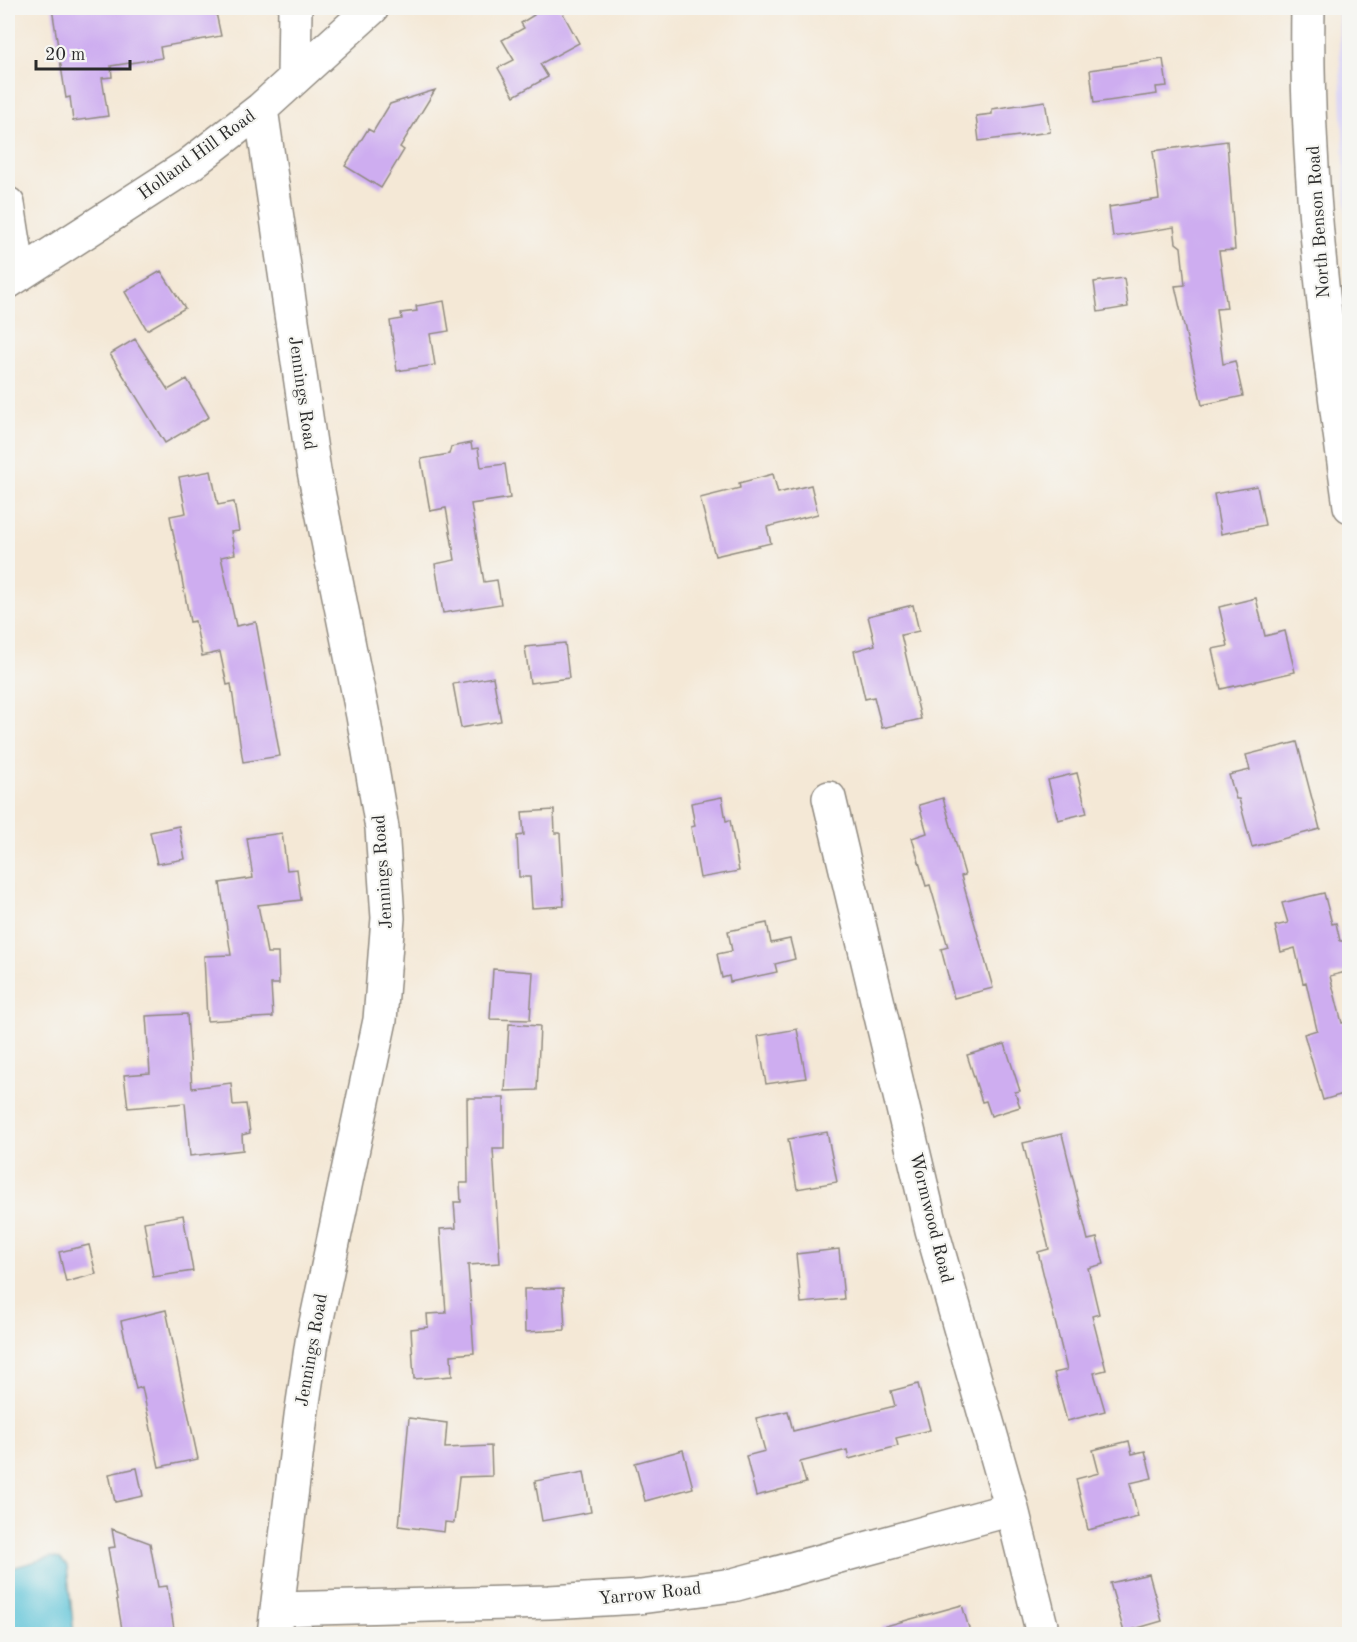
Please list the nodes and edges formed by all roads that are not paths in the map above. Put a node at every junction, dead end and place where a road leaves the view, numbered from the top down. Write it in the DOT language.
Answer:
graph roads {
  1 [pos="295,8"];
  2 [pos="372,8"];
  3 [pos="1308,8"];
  4 [pos="294,78"];
  5 [pos="261,109"];
  6 [pos="8,204"];
  7 [pos="13,278"];
  8 [pos="1350,506"];
  9 [pos="829,798"];
  10 [pos="1011,1509"];
  11 [pos="276,1622"];
  12 [pos="1043,1635"];
  1 -- 4 [label="street"];
  2 -- 4 [label="street, Holland Hill Road"];
  3 -- 8 [label="street, North Benson Road"];
  4 -- 5 [label="street, Holland Hill Road"];
  5 -- 7 [label="street, Holland Hill Road"];
  5 -- 11 [label="street, Jennings Road"];
  6 -- 7 [label="street"];
  9 -- 10 [label="street, Wormwood Road"];
  10 -- 11 [label="street, Yarrow Road"];
  10 -- 12 [label="street, Wormwood Road"];
}
